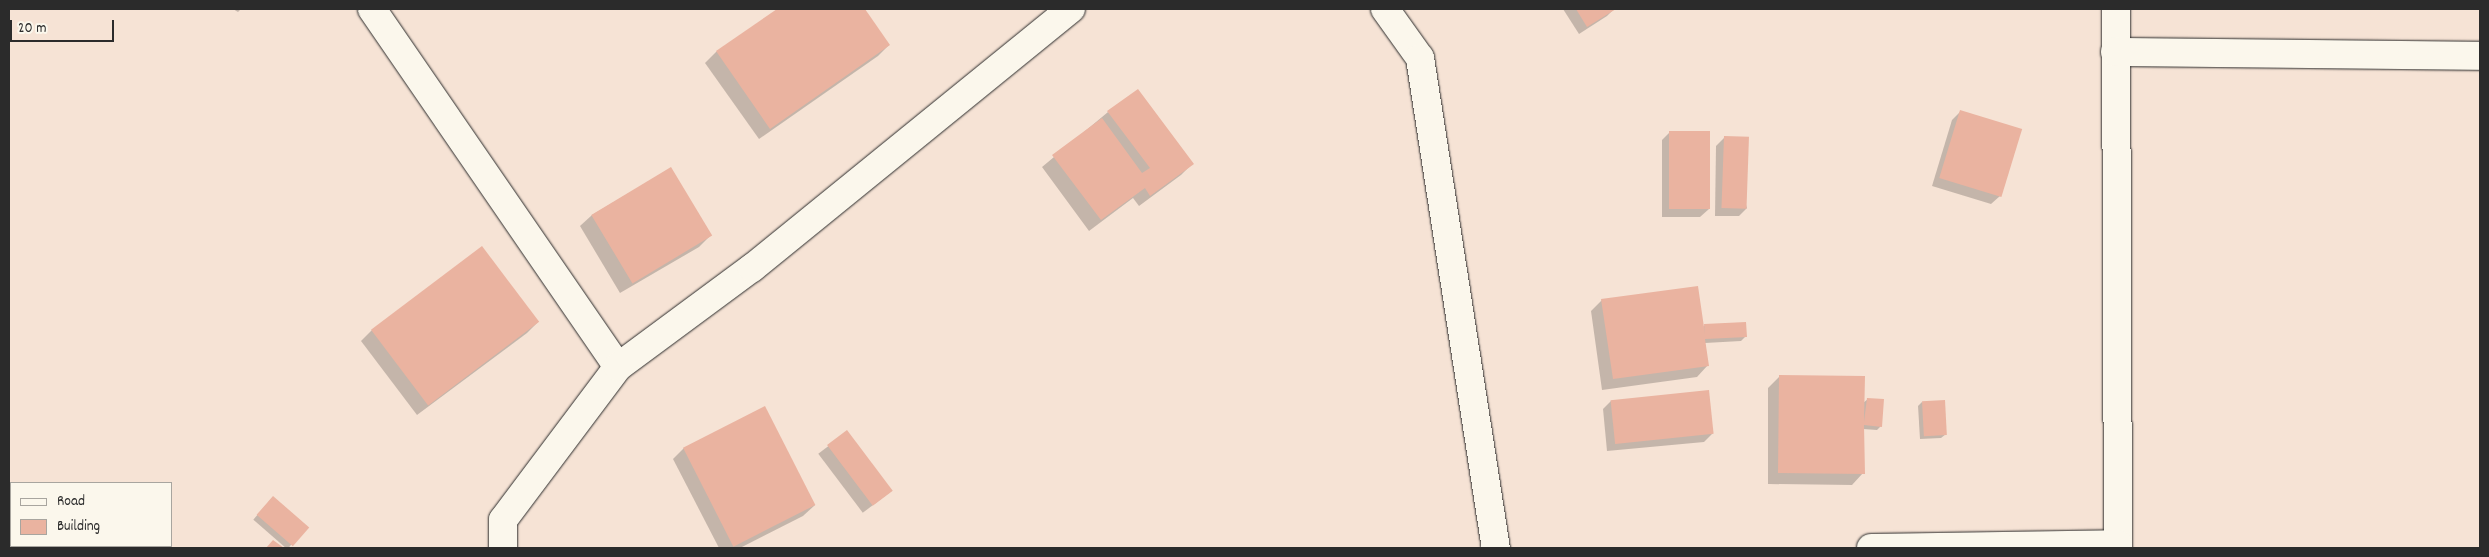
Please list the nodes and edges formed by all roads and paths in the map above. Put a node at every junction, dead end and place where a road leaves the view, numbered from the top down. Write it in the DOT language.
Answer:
graph roads {
  1 [pos="372,9"];
  2 [pos="1071,9"];
  3 [pos="1385,9"];
  4 [pos="2116,9"];
  5 [pos="2115,52"];
  6 [pos="2480,56"];
  7 [pos="618,367"];
  8 [pos="2118,546"];
  9 [pos="503,548"];
  10 [pos="1496,548"];
  11 [pos="1871,548"];
  1 -- 7 [label="street"];
  2 -- 7 [label="street"];
  3 -- 10 [label="street"];
  4 -- 5 [label="street"];
  5 -- 6 [label="street"];
  5 -- 8 [label="street"];
  7 -- 9 [label="street"];
  8 -- 11 [label="street"];
}
